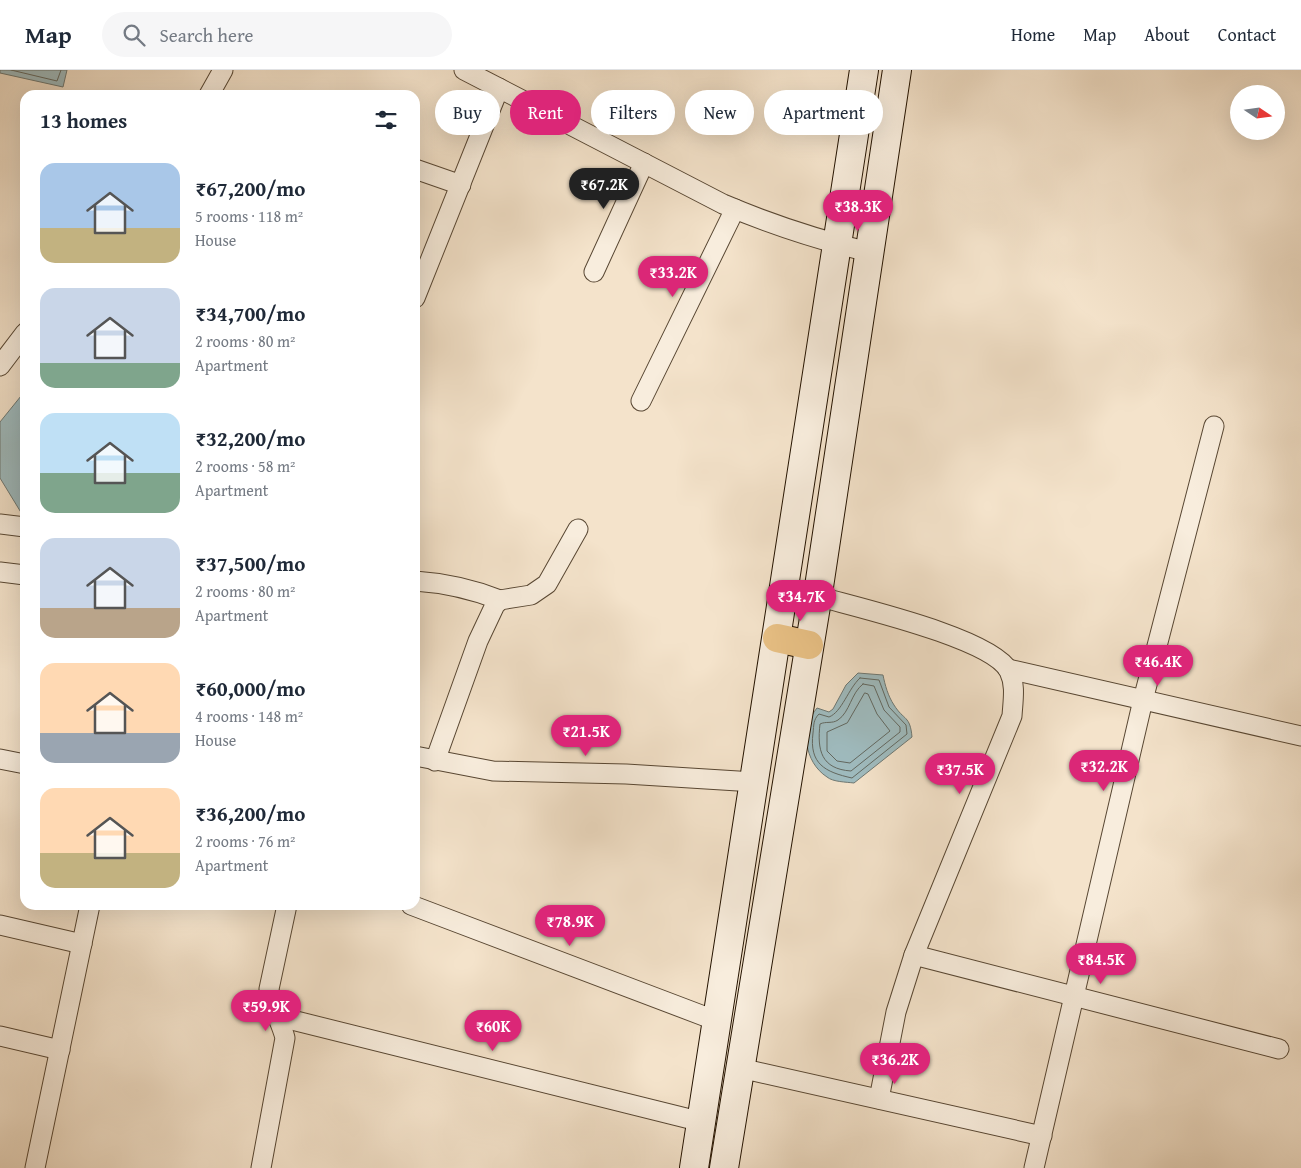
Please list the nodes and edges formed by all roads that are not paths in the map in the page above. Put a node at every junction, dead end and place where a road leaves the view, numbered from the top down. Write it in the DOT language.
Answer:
graph roads {
  1 [pos="223,70"];
  2 [pos="464,70"];
  3 [pos="864,70"];
  4 [pos="897,70"];
  5 [pos="499,88"];
  6 [pos="212,90"];
  7 [pos="644,163"];
  8 [pos="420,171"];
  9 [pos="461,185"];
  10 [pos="735,209"];
  11 [pos="838,245"];
  12 [pos="870,252"];
  13 [pos="594,272"];
  14 [pos="420,286"];
  15 [pos="20,340"];
  16 [pos="0,366"];
  17 [pos="641,401"];
  18 [pos="1214,426"];
  19 [pos="0,524"];
  20 [pos="20,526"];
  21 [pos="578,529"];
  22 [pos="0,572"];
  23 [pos="20,574"];
  24 [pos="420,581"];
  25 [pos="817,596"];
  26 [pos="500,600"];
  27 [pos="777,638"];
  28 [pos="809,645"];
  29 [pos="1008,669"];
  30 [pos="1142,700"];
  31 [pos="1301,736"];
  32 [pos="420,757"];
  33 [pos="0,759"];
  34 [pos="435,761"];
  35 [pos="20,763"];
  36 [pos="754,782"];
  37 [pos="420,908"];
  38 [pos="89,910"];
  39 [pos="286,910"];
  40 [pos="0,925"];
  41 [pos="82,944"];
  42 [pos="914,955"];
  43 [pos="1074,995"];
  44 [pos="276,1016"];
  45 [pos="718,1021"];
  46 [pos="0,1036"];
  47 [pos="1278,1049"];
  48 [pos="60,1050"];
  49 [pos="740,1068"];
  50 [pos="879,1099"];
  51 [pos="702,1122"];
  52 [pos="1042,1136"];
  53 [pos="35,1168"];
  54 [pos="261,1168"];
  55 [pos="694,1168"];
  56 [pos="724,1168"];
  57 [pos="1034,1168"];
  1 -- 6 [label="street"];
  2 -- 5 [label="street"];
  3 -- 11 [label="main road"];
  4 -- 12 [label="main road"];
  5 -- 7 [label="street"];
  5 -- 9 [label="street"];
  7 -- 10 [label="street"];
  7 -- 13 [label="street"];
  8 -- 9 [label="street"];
  9 -- 14 [label="street"];
  10 -- 11 [label="street"];
  10 -- 17 [label="street"];
  11 -- 12 [label="street"];
  11 -- 27 [label="main road"];
  12 -- 25 [label="main road"];
  15 -- 16 [label="street"];
  18 -- 30 [label="street"];
  19 -- 20 [label="street"];
  21 -- 26 [label="street"];
  22 -- 23 [label="street"];
  24 -- 26 [label="street"];
  25 -- 28 [label="main road"];
  25 -- 29 [label="street"];
  26 -- 34 [label="street"];
  27 -- 28 [label="highway"];
  27 -- 36 [label="main road"];
  28 -- 49 [label="main road"];
  29 -- 30 [label="street"];
  29 -- 42 [label="street"];
  30 -- 31 [label="street"];
  30 -- 43 [label="street"];
  32 -- 34 [label="street"];
  33 -- 35 [label="street"];
  34 -- 36 [label="street"];
  36 -- 45 [label="main road"];
  37 -- 45 [label="street"];
  38 -- 41 [label="street"];
  39 -- 44 [label="street"];
  40 -- 41 [label="street"];
  41 -- 48 [label="street"];
  42 -- 43 [label="street"];
  42 -- 50 [label="street"];
  43 -- 47 [label="street"];
  43 -- 52 [label="street"];
  44 -- 51 [label="street"];
  44 -- 54 [label="street"];
  45 -- 51 [label="main road"];
  46 -- 48 [label="street"];
  48 -- 53 [label="street"];
  49 -- 50 [label="street"];
  49 -- 56 [label="main road"];
  50 -- 52 [label="street"];
  51 -- 55 [label="main road"];
  52 -- 57 [label="street"];
}
